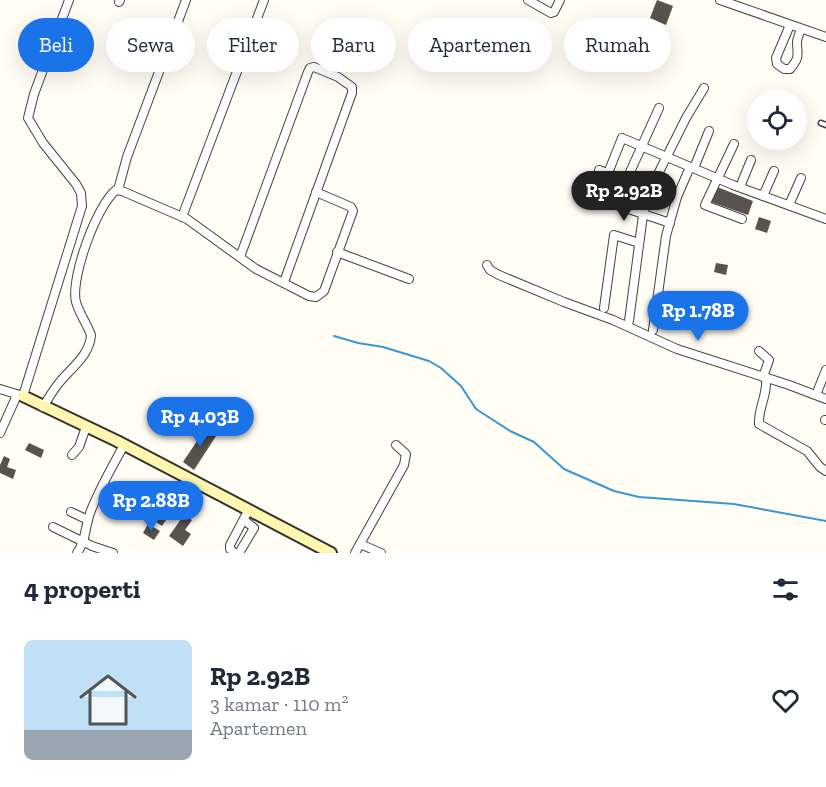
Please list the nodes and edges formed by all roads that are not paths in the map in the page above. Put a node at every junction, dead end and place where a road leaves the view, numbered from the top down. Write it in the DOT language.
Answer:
graph roads {
  1 [pos="69,0"];
  2 [pos="186,0"];
  3 [pos="264,0"];
  4 [pos="528,0"];
  5 [pos="560,0"];
  6 [pos="720,0"];
  7 [pos="790,25"];
  8 [pos="801,29"];
  9 [pos="826,37"];
  10 [pos="704,88"];
  11 [pos="659,108"];
  12 [pos="820,123"];
  13 [pos="826,125"];
  14 [pos="709,131"];
  15 [pos="734,144"];
  16 [pos="641,146"];
  17 [pos="667,157"];
  18 [pos="751,160"];
  19 [pos="692,167"];
  20 [pos="599,170"];
  21 [pos="774,171"];
  22 [pos="608,173"];
  23 [pos="717,178"];
  24 [pos="801,178"];
  25 [pos="626,181"];
  26 [pos="740,187"];
  27 [pos="118,190"];
  28 [pos="650,190"];
  29 [pos="316,192"];
  30 [pos="587,195"];
  31 [pos="763,196"];
  32 [pos="789,205"];
  33 [pos="643,215"];
  34 [pos="182,217"];
  35 [pos="742,219"];
  36 [pos="826,219"];
  37 [pos="670,223"];
  38 [pos="639,243"];
  39 [pos="337,252"];
  40 [pos="240,257"];
  41 [pos="487,265"];
  42 [pos="409,279"];
  43 [pos="284,282"];
  44 [pos="604,308"];
  45 [pos="629,321"];
  46 [pos="653,330"];
  47 [pos="759,351"];
  48 [pos="826,370"];
  49 [pos="764,378"];
  50 [pos="0,389"];
  51 [pos="20,395"];
  52 [pos="816,396"];
  53 [pos="826,399"];
  54 [pos="43,407"];
  55 [pos="86,428"];
  56 [pos="0,433"];
  57 [pos="124,445"];
  58 [pos="396,446"];
  59 [pos="72,455"];
  60 [pos="826,471"];
  61 [pos="71,512"];
  62 [pos="246,515"];
  63 [pos="88,520"];
  64 [pos="53,527"];
  65 [pos="83,542"];
  66 [pos="360,544"];
  67 [pos="317,550"];
  68 [pos="77,553"];
  69 [pos="113,553"];
  70 [pos="237,553"];
  71 [pos="331,553"];
  72 [pos="355,553"];
  73 [pos="381,553"];
  1 -- 51 [label="street"];
  2 -- 27 [label="street"];
  3 -- 34 [label="street"];
  4 -- 5 [label="street"];
  6 -- 7 [label="street"];
  7 -- 8 [label="street"];
  7 -- 8 [label="street"];
  8 -- 9 [label="street"];
  10 -- 17 [label="street"];
  11 -- 16 [label="street"];
  12 -- 13 [label="lane"];
  14 -- 19 [label="street"];
  15 -- 23 [label="street"];
  16 -- 17 [label="street"];
  16 -- 22 [label="street"];
  16 -- 25 [label="street"];
  17 -- 19 [label="street"];
  17 -- 28 [label="street"];
  18 -- 26 [label="street"];
  19 -- 23 [label="street"];
  19 -- 37 [label="street"];
  20 -- 22 [label="street"];
  21 -- 31 [label="street"];
  22 -- 25 [label="street"];
  23 -- 26 [label="street"];
  23 -- 35 [label="street"];
  24 -- 32 [label="street"];
  25 -- 28 [label="street"];
  26 -- 31 [label="street"];
  27 -- 34 [label="street"];
  27 -- 54 [label="street"];
  28 -- 33 [label="street"];
  29 -- 39 [label="street"];
  29 -- 40 [label="street"];
  29 -- 43 [label="street"];
  30 -- 33 [label="street"];
  31 -- 32 [label="street"];
  32 -- 36 [label="street"];
  33 -- 37 [label="street"];
  33 -- 38 [label="street"];
  34 -- 40 [label="street"];
  37 -- 46 [label="street"];
  38 -- 44 [label="street"];
  38 -- 45 [label="street"];
  39 -- 42 [label="street"];
  39 -- 43 [label="street"];
  40 -- 43 [label="street"];
  41 -- 49 [label="street"];
  47 -- 49 [label="street"];
  48 -- 52 [label="street"];
  49 -- 52 [label="street"];
  49 -- 60 [label="street"];
  50 -- 51 [label="street"];
  51 -- 54 [label="street"];
  51 -- 56 [label="street"];
  52 -- 53 [label="street"];
  54 -- 55 [label="street"];
  55 -- 57 [label="street"];
  55 -- 59 [label="street"];
  57 -- 62 [label="street"];
  57 -- 63 [label="street"];
  58 -- 66 [label="street"];
  61 -- 63 [label="street"];
  62 -- 67 [label="street"];
  62 -- 70 [label="street"];
  62 -- 70 [label="street"];
  63 -- 65 [label="street"];
  64 -- 65 [label="street"];
  65 -- 68 [label="street"];
  65 -- 69 [label="street"];
  66 -- 72 [label="street"];
  66 -- 73 [label="street"];
  67 -- 71 [label="street"];
}
